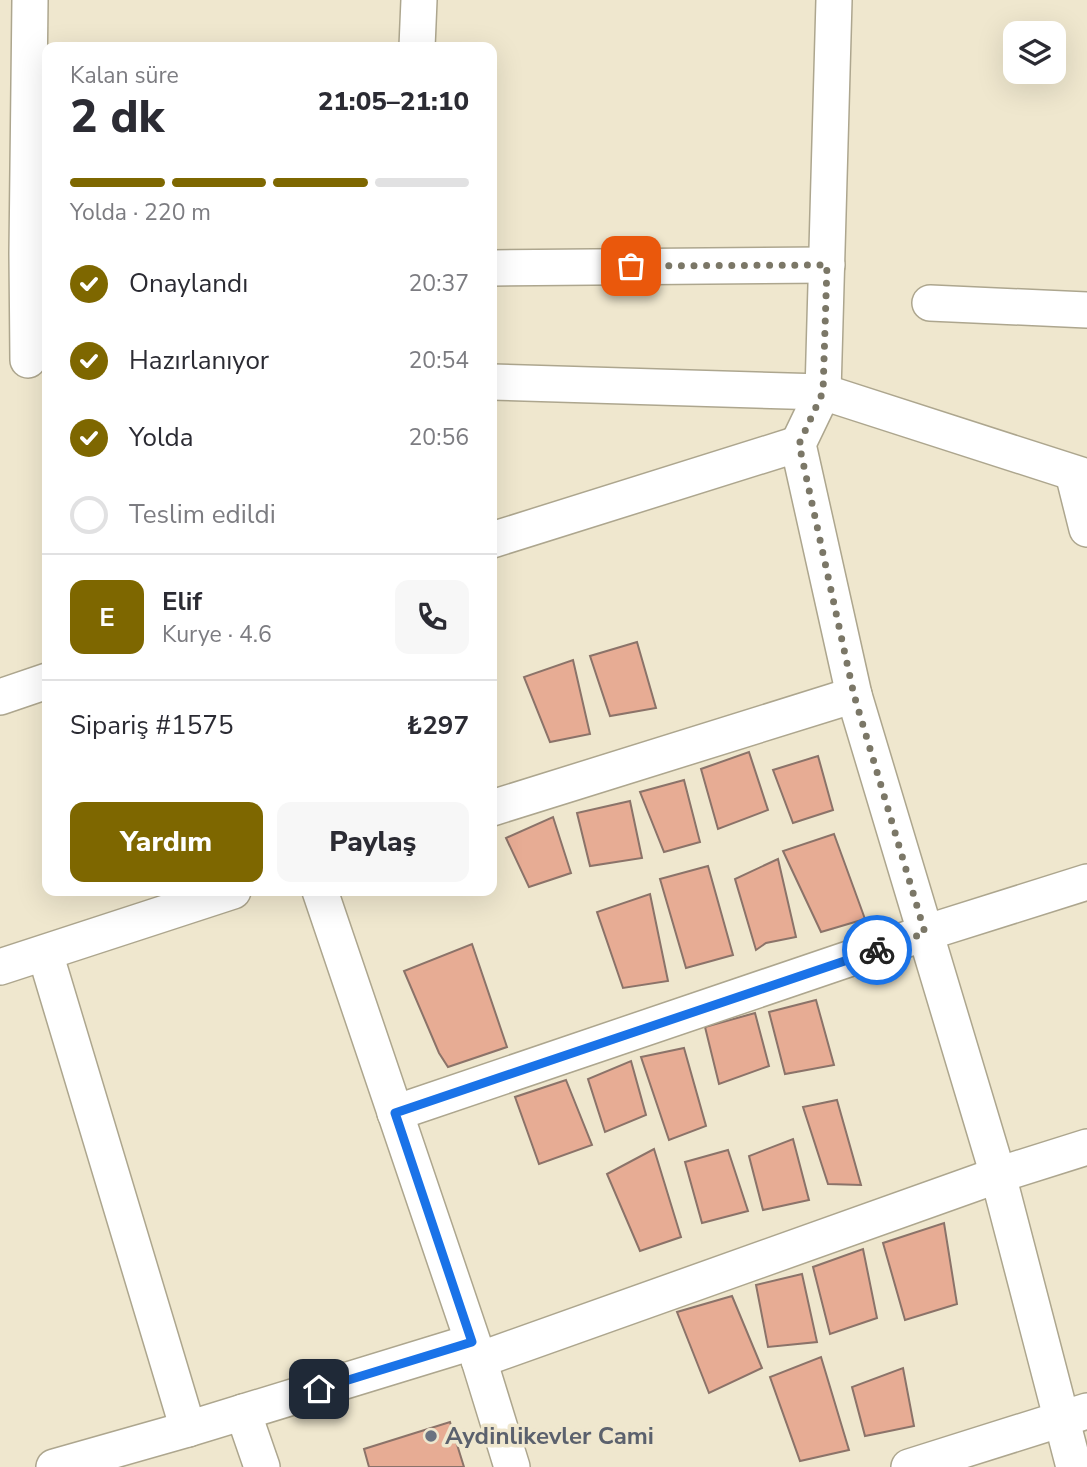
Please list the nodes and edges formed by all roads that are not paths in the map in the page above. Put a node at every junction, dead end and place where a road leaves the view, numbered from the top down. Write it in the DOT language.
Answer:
graph roads {
  1 [pos="30,0"];
  2 [pos="419,0"];
  3 [pos="834,0"];
  4 [pos="418,42"];
  5 [pos="25,253"];
  6 [pos="827,265"];
  7 [pos="497,268"];
  8 [pos="930,303"];
  9 [pos="1087,310"];
  10 [pos="25,360"];
  11 [pos="497,382"];
  12 [pos="823,392"];
  13 [pos="799,444"];
  14 [pos="1080,475"];
  15 [pos="1087,529"];
  16 [pos="497,538"];
  17 [pos="42,683"];
  18 [pos="854,695"];
  19 [pos="0,697"];
  20 [pos="497,806"];
  21 [pos="1087,882"];
  22 [pos="218,896"];
  23 [pos="322,896"];
  24 [pos="925,933"];
  25 [pos="45,953"];
  26 [pos="0,967"];
  27 [pos="395,1113"];
  28 [pos="1087,1147"];
  29 [pos="998,1175"];
  30 [pos="476,1351"];
  31 [pos="243,1412"];
  32 [pos="1074,1415"];
  33 [pos="188,1429"];
  34 [pos="54,1467"];
  35 [pos="262,1467"];
  36 [pos="512,1467"];
  37 [pos="909,1467"];
  38 [pos="1074,1467"];
  1 -- 5 [label="street"];
  2 -- 4 [label="street"];
  3 -- 6 [label="street"];
  5 -- 10 [label="street"];
  6 -- 7 [label="street"];
  6 -- 12 [label="street"];
  8 -- 9 [label="street"];
  11 -- 12 [label="street"];
  12 -- 13 [label="street"];
  12 -- 14 [label="street"];
  13 -- 16 [label="street"];
  13 -- 18 [label="street"];
  14 -- 15 [label="street"];
  17 -- 19 [label="street"];
  18 -- 20 [label="street"];
  18 -- 24 [label="street"];
  21 -- 24 [label="street"];
  22 -- 25 [label="street"];
  23 -- 27 [label="street"];
  24 -- 27 [label="street"];
  24 -- 29 [label="street"];
  25 -- 26 [label="street"];
  25 -- 33 [label="street"];
  27 -- 30 [label="street"];
  28 -- 29 [label="street"];
  29 -- 30 [label="street"];
  29 -- 32 [label="street"];
  30 -- 31 [label="street"];
  30 -- 36 [label="street"];
  31 -- 33 [label="street"];
  31 -- 35 [label="street"];
  32 -- 37 [label="street"];
  32 -- 38 [label="street"];
  33 -- 34 [label="street"];
}
